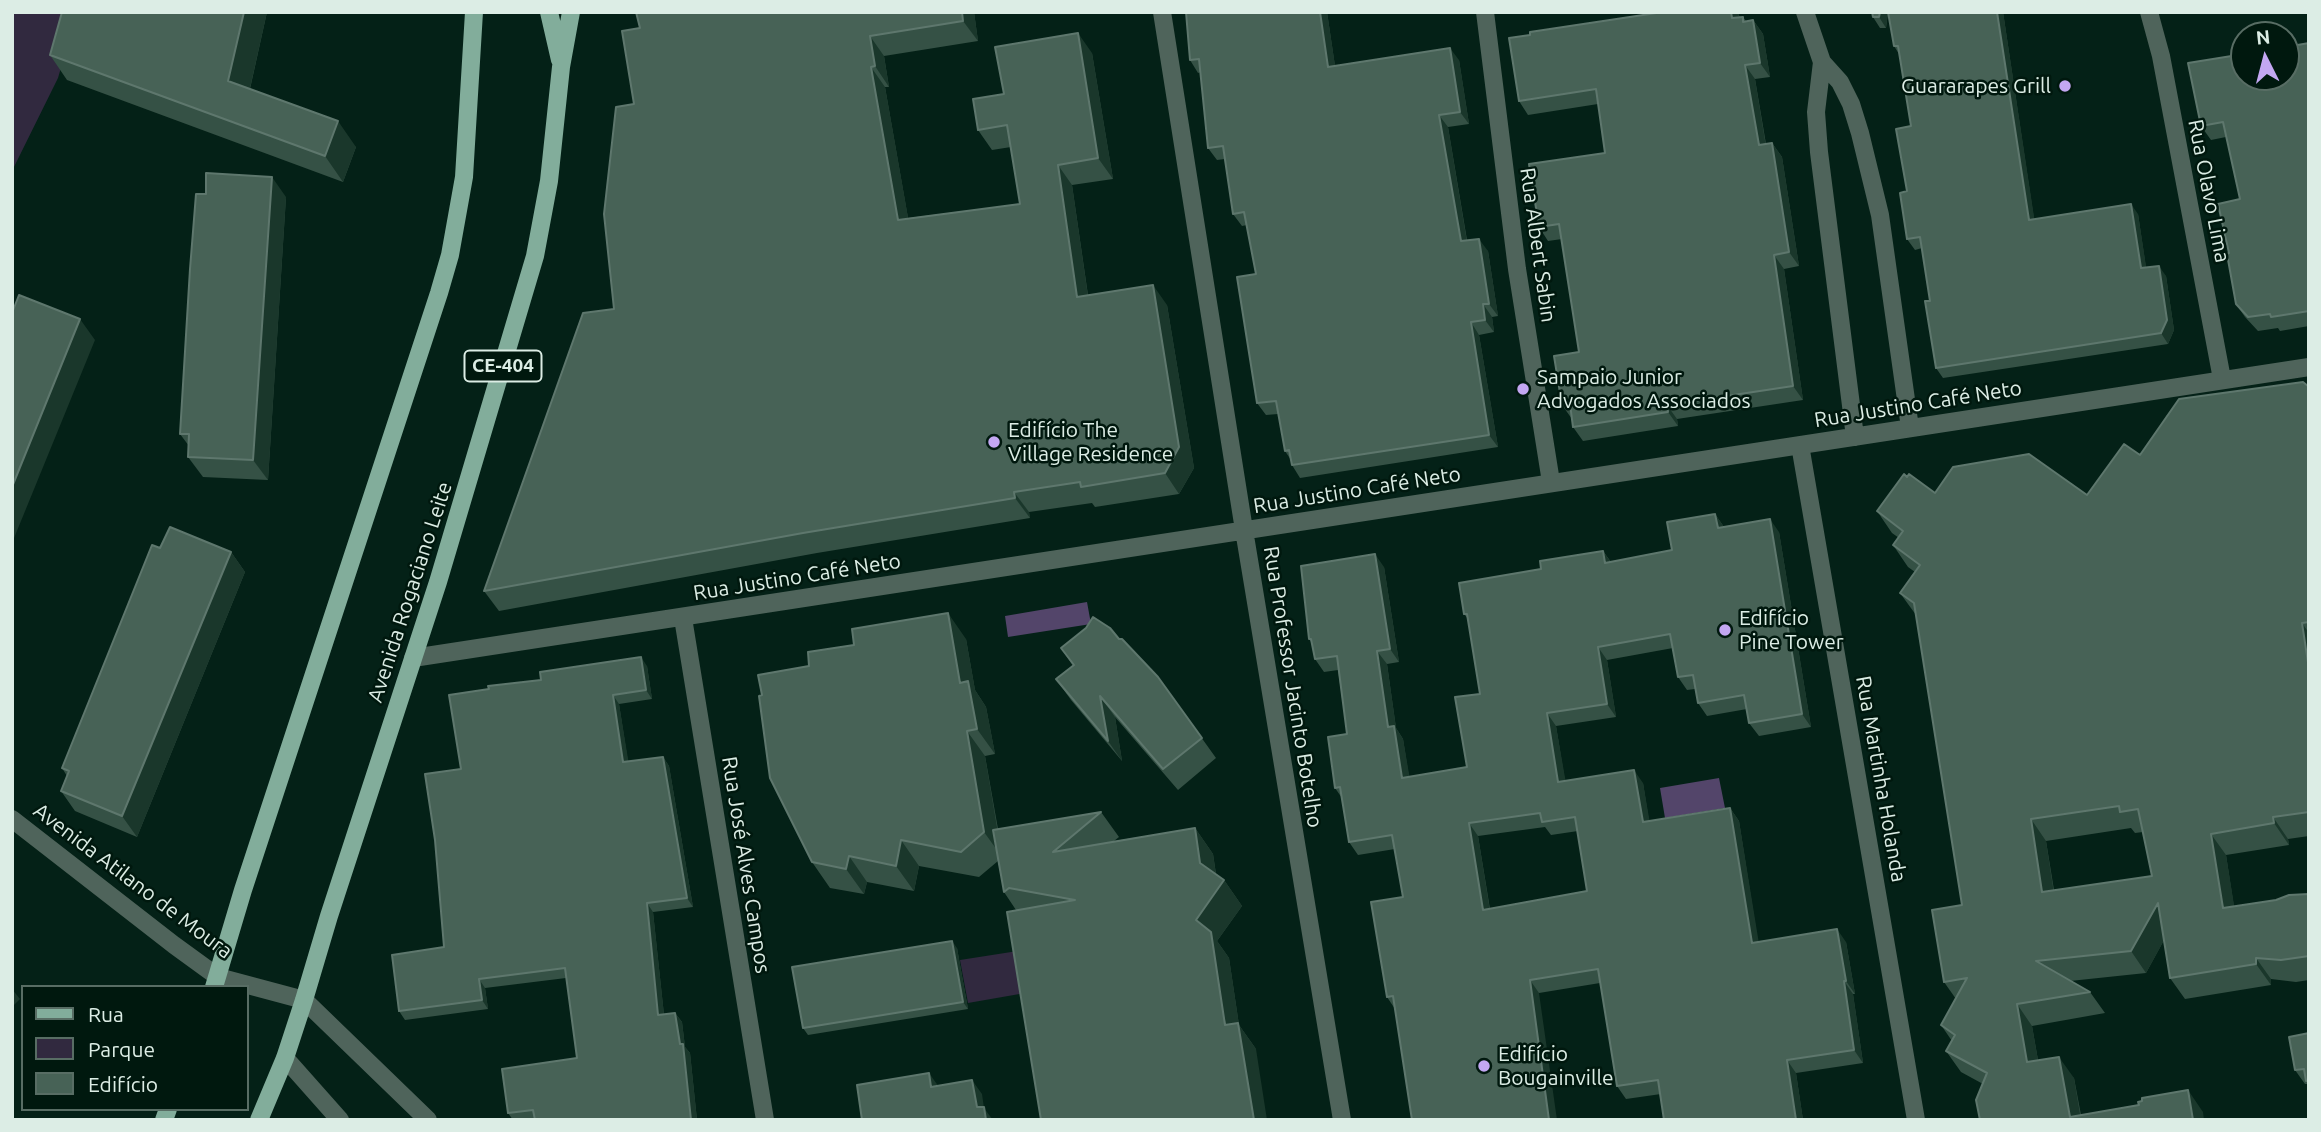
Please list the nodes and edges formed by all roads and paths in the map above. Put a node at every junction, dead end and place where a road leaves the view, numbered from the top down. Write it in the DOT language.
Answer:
graph roads {
  1 [pos="474,12"];
  2 [pos="549,12"];
  3 [pos="571,12"];
  4 [pos="1162,12"];
  5 [pos="1485,12"];
  6 [pos="1805,12"];
  7 [pos="2149,12"];
  8 [pos="1822,62"];
  9 [pos="561,67"];
  10 [pos="2309,367"];
  11 [pos="2222,379"];
  12 [pos="1910,428"];
  13 [pos="1854,437"];
  14 [pos="1800,445"];
  15 [pos="1551,482"];
  16 [pos="1244,530"];
  17 [pos="683,618"];
  18 [pos="413,658"];
  19 [pos="12,819"];
  20 [pos="216,982"];
  21 [pos="248,989"];
  22 [pos="304,1000"];
  23 [pos="285,1058"];
  24 [pos="259,1120"];
  25 [pos="340,1120"];
  26 [pos="428,1120"];
  27 [pos="765,1120"];
  28 [pos="1342,1120"];
  29 [pos="1916,1120"];
  1 -- 20 [label="main road"];
  2 -- 9 [label="main road"];
  3 -- 9 [label="main road, CE-404"];
  4 -- 16 [label="street, Rua Professor Jacinto Botelho"];
  5 -- 15 [label="street, Rua Albert Sabin"];
  6 -- 8 [label="street"];
  7 -- 11 [label="street, Rua Olavo Lima"];
  8 -- 12 [label="street"];
  8 -- 13 [label="street"];
  9 -- 18 [label="main road, Avenida Rogaciano Leite / CE-404"];
  10 -- 11 [label="street, Rua Justino Café Neto"];
  11 -- 12 [label="street, Rua Justino Café Neto"];
  12 -- 13 [label="street, Rua Justino Café Neto"];
  13 -- 14 [label="street, Rua Justino Café Neto"];
  14 -- 15 [label="street, Rua Justino Café Neto"];
  14 -- 29 [label="street, Rua Martinha Holanda"];
  15 -- 16 [label="street, Rua Justino Café Neto"];
  16 -- 17 [label="street, Rua Justino Café Neto"];
  16 -- 28 [label="street, Rua Professor Jacinto Botelho"];
  17 -- 18 [label="street, Rua Justino Café Neto"];
  17 -- 27 [label="street, Rua José Alves Campos"];
  18 -- 22 [label="main road, Avenida Rogaciano Leite"];
  19 -- 20 [label="street, Avenida Atilano de Moura"];
  21 -- 22 [label="street, Avenida Atilano de Moura"];
  22 -- 23 [label="main road, Avenida Rogaciano Leite"];
  22 -- 26 [label="street, Avenida Atilano de Moura"];
  23 -- 24 [label="main road, Avenida Rogaciano Leite"];
  23 -- 25 [label="street"];
}
